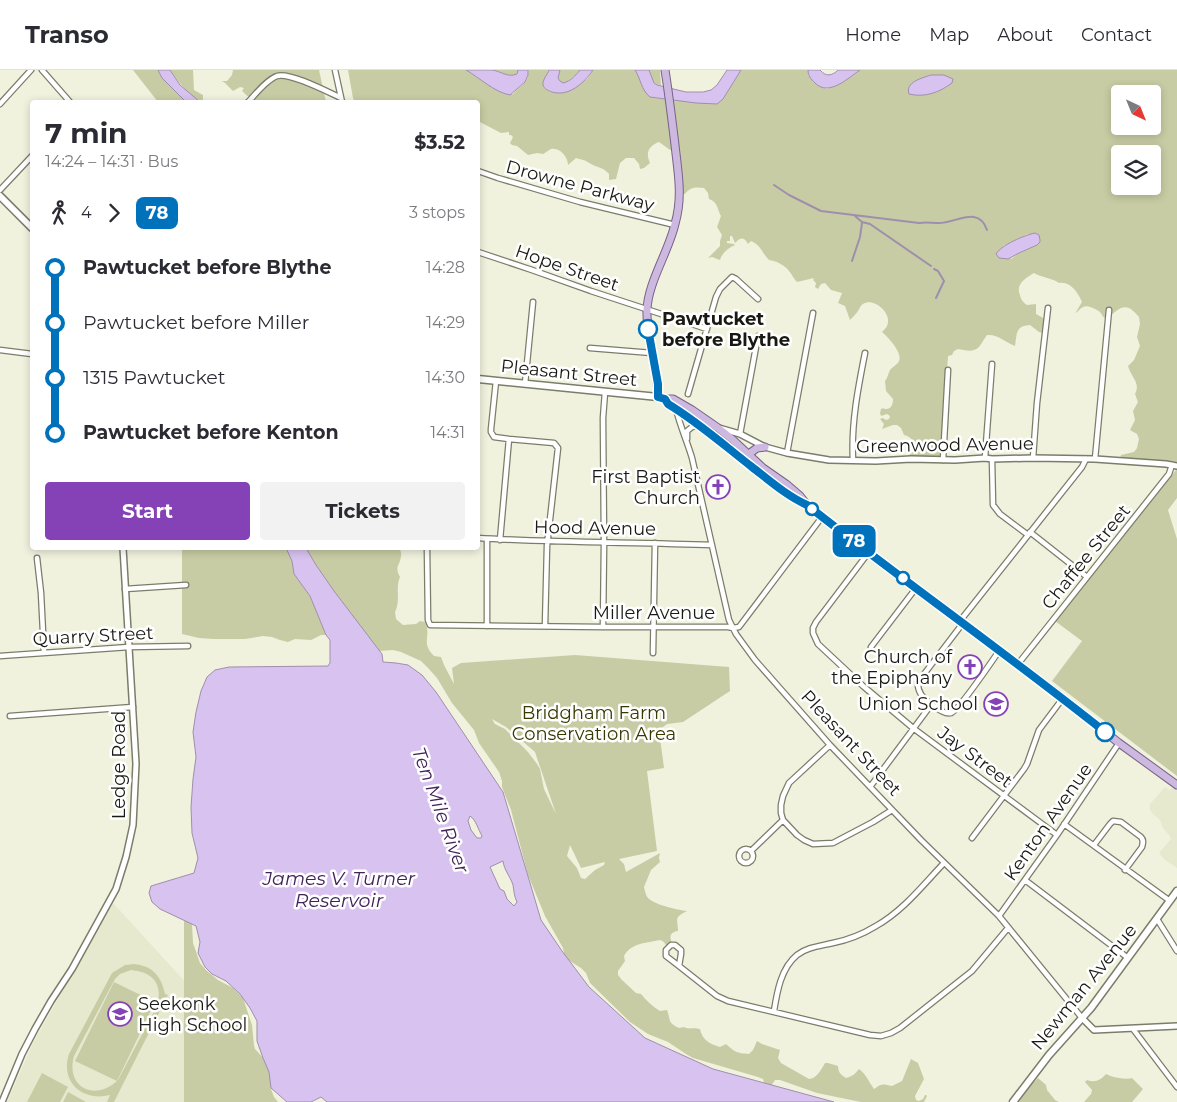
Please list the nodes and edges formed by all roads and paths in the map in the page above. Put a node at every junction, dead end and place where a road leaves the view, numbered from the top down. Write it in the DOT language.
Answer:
graph roads {
  1 [pos="31,70"];
  2 [pos="42,70"];
  3 [pos="335,70"];
  4 [pos="665,70"];
  5 [pos="68,100"];
  6 [pos="250,100"];
  7 [pos="342,100"];
  8 [pos="0,104"];
  9 [pos="30,158"];
  10 [pos="480,172"];
  11 [pos="0,190"];
  12 [pos="0,196"];
  13 [pos="675,225"];
  14 [pos="30,226"];
  15 [pos="480,253"];
  16 [pos="758,300"];
  17 [pos="533,302"];
  18 [pos="1048,308"];
  19 [pos="647,310"];
  20 [pos="1109,310"];
  21 [pos="813,313"];
  22 [pos="707,329"];
  23 [pos="758,336"];
  24 [pos="590,348"];
  25 [pos="0,350"];
  26 [pos="652,353"];
  27 [pos="864,353"];
  28 [pos="30,354"];
  29 [pos="992,364"];
  30 [pos="948,370"];
  31 [pos="480,379"];
  32 [pos="496,381"];
  33 [pos="525,384"];
  34 [pos="605,392"];
  35 [pos="688,394"];
  36 [pos="661,398"];
  37 [pos="676,409"];
  38 [pos="698,425"];
  39 [pos="718,428"];
  40 [pos="740,434"];
  41 [pos="509,439"];
  42 [pos="687,440"];
  43 [pos="765,447"];
  44 [pos="786,453"];
  45 [pos="745,457"];
  46 [pos="985,458"];
  47 [pos="1033,458"];
  48 [pos="992,459"];
  49 [pos="1086,459"];
  50 [pos="1095,459"];
  51 [pos="853,460"];
  52 [pos="943,460"];
  53 [pos="1174,466"];
  54 [pos="822,516"];
  55 [pos="1029,534"];
  56 [pos="480,538"];
  57 [pos="487,539"];
  58 [pos="500,540"];
  59 [pos="548,542"];
  60 [pos="604,543"];
  61 [pos="655,543"];
  62 [pos="712,545"];
  63 [pos="123,550"];
  64 [pos="427,550"];
  65 [pos="869,552"];
  66 [pos="37,558"];
  67 [pos="1087,577"];
  68 [pos="186,585"];
  69 [pos="916,588"];
  70 [pos="125,589"];
  71 [pos="961,622"];
  72 [pos="487,626"];
  73 [pos="545,626"];
  74 [pos="603,627"];
  75 [pos="654,627"];
  76 [pos="733,628"];
  77 [pos="188,646"];
  78 [pos="129,647"];
  79 [pos="871,647"];
  80 [pos="999,651"];
  81 [pos="44,652"];
  82 [pos="653,653"];
  83 [pos="0,656"];
  84 [pos="1018,664"];
  85 [pos="1063,698"];
  86 [pos="932,705"];
  87 [pos="133,707"];
  88 [pos="10,716"];
  89 [pos="913,728"];
  90 [pos="1119,743"];
  91 [pos="830,745"];
  92 [pos="1177,785"];
  93 [pos="870,787"];
  94 [pos="1004,796"];
  95 [pos="892,810"];
  96 [pos="783,820"];
  97 [pos="1064,824"];
  98 [pos="1057,835"];
  99 [pos="972,838"];
  100 [pos="1094,846"];
  101 [pos="751,851"];
  102 [pos="944,863"];
  103 [pos="1125,870"];
  104 [pos="1025,880"];
  105 [pos="1177,891"];
  106 [pos="1170,901"];
  107 [pos="998,916"];
  108 [pos="1157,919"];
  109 [pos="1008,928"];
  110 [pos="1177,951"];
  111 [pos="1128,958"];
  112 [pos="679,966"];
  113 [pos="774,1011"];
  114 [pos="1082,1018"];
  115 [pos="1177,1026"];
  116 [pos="1133,1029"];
  117 [pos="1177,1087"];
  118 [pos="1,1102"];
  119 [pos="1013,1102"];
  1 -- 8 [label="street"];
  2 -- 5 [label="street"];
  3 -- 7 [label="street"];
  4 -- 13 [label="main road"];
  6 -- 7 [label="street"];
  9 -- 11 [label="street"];
  10 -- 13 [label="street, Drowne Parkway"];
  12 -- 14 [label="main road"];
  13 -- 19 [label="main road"];
  15 -- 19 [label="street, Hope Street"];
  16 -- 22 [label="street"];
  17 -- 33 [label="street"];
  18 -- 47 [label="street"];
  19 -- 22 [label="street, Hope Street"];
  19 -- 26 [label="main road"];
  20 -- 50 [label="street"];
  21 -- 44 [label="street"];
  22 -- 35 [label="street"];
  23 -- 40 [label="street"];
  24 -- 26 [label="street"];
  25 -- 28 [label="street"];
  26 -- 36 [label="main road"];
  27 -- 51 [label="street"];
  29 -- 46 [label="street"];
  30 -- 52 [label="street"];
  31 -- 32 [label="main road, Pleasant Street"];
  32 -- 33 [label="main road, Pleasant Street"];
  32 -- 41 [label="street"];
  33 -- 34 [label="main road, Pleasant Street"];
  34 -- 36 [label="main road, Pleasant Street"];
  34 -- 60 [label="street"];
  36 -- 37 [label="main road"];
  36 -- 39 [label="main road"];
  37 -- 38 [label="main road"];
  37 -- 42 [label="street, Pleasant Street"];
  38 -- 42 [label="street"];
  38 -- 45 [label="main road"];
  39 -- 40 [label="street, Greenwood Avenue"];
  39 -- 45 [label="main road"];
  40 -- 43 [label="street, Greenwood Avenue"];
  41 -- 58 [label="street"];
  41 -- 59 [label="street"];
  42 -- 62 [label="street, Pleasant Street"];
  43 -- 44 [label="street, Greenwood Avenue"];
  43 -- 45 [label="main road"];
  44 -- 51 [label="street, Greenwood Avenue"];
  45 -- 54 [label="main road"];
  46 -- 48 [label="street, Greenwood Avenue"];
  46 -- 52 [label="street, Greenwood Avenue"];
  47 -- 48 [label="street, Greenwood Avenue"];
  47 -- 49 [label="street, Greenwood Avenue"];
  48 -- 55 [label="street"];
  49 -- 50 [label="street, Greenwood Avenue"];
  49 -- 55 [label="street"];
  50 -- 53 [label="street, Greenwood Avenue"];
  51 -- 52 [label="street, Greenwood Avenue"];
  53 -- 67 [label="street, Chaffee Street"];
  54 -- 65 [label="main road"];
  54 -- 76 [label="street, Miller Avenue"];
  55 -- 67 [label="street"];
  55 -- 71 [label="street"];
  56 -- 57 [label="street, Hood Avenue"];
  57 -- 58 [label="street, Hood Avenue"];
  57 -- 72 [label="street"];
  58 -- 59 [label="street, Hood Avenue"];
  59 -- 60 [label="street, Hood Avenue"];
  59 -- 73 [label="street"];
  60 -- 61 [label="street, Hood Avenue"];
  60 -- 74 [label="street"];
  61 -- 62 [label="street, Hood Avenue"];
  61 -- 75 [label="street"];
  62 -- 76 [label="street, Pleasant Street"];
  63 -- 70 [label="street, Ledge Road"];
  64 -- 72 [label="street, Miller Avenue"];
  65 -- 69 [label="main road"];
  65 -- 89 [label="street, Jay Street"];
  66 -- 81 [label="street"];
  67 -- 84 [label="street, Chaffee Street"];
  68 -- 70 [label="street"];
  69 -- 71 [label="main road"];
  69 -- 79 [label="street"];
  70 -- 78 [label="street, Ledge Road"];
  71 -- 80 [label="main road"];
  71 -- 86 [label="street"];
  72 -- 73 [label="street, Miller Avenue"];
  73 -- 74 [label="street, Miller Avenue"];
  74 -- 75 [label="street, Miller Avenue"];
  75 -- 76 [label="street, Miller Avenue"];
  75 -- 82 [label="street"];
  76 -- 91 [label="street, Pleasant Street"];
  77 -- 78 [label="street, Quarry Street"];
  78 -- 81 [label="street, Quarry Street"];
  78 -- 87 [label="street, Ledge Road"];
  80 -- 84 [label="main road"];
  80 -- 86 [label="street"];
  81 -- 83 [label="street, Quarry Street"];
  84 -- 85 [label="main road"];
  85 -- 90 [label="main road"];
  85 -- 94 [label="street"];
  86 -- 89 [label="street"];
  87 -- 88 [label="street"];
  87 -- 118 [label="street, Ledge Road"];
  89 -- 93 [label="street"];
  89 -- 94 [label="street, Jay Street"];
  90 -- 92 [label="main road"];
  90 -- 97 [label="street, Kenton Avenue"];
  91 -- 93 [label="street, Pleasant Street"];
  91 -- 96 [label="street"];
  93 -- 95 [label="street, Pleasant Street"];
  94 -- 98 [label="street, Jay Street"];
  94 -- 99 [label="street"];
  95 -- 96 [label="street"];
  95 -- 102 [label="street, Pleasant Street"];
  96 -- 101 [label="street"];
  97 -- 98 [label="street, Kenton Avenue"];
  97 -- 100 [label="street"];
  98 -- 104 [label="street, Kenton Avenue"];
  100 -- 103 [label="street"];
  100 -- 103 [label="street"];
  102 -- 107 [label="street, Pleasant Street"];
  102 -- 113 [label="street"];
  103 -- 106 [label="street"];
  104 -- 107 [label="street, Kenton Avenue"];
  104 -- 111 [label="street"];
  105 -- 106 [label="main road, Newman Avenue"];
  106 -- 108 [label="main road, Newman Avenue"];
  107 -- 109 [label="street, Pleasant Street"];
  108 -- 110 [label="street"];
  108 -- 111 [label="main road, Newman Avenue"];
  109 -- 113 [label="street"];
  109 -- 114 [label="street, Pleasant Street"];
  111 -- 114 [label="main road, Newman Avenue"];
  112 -- 112 [label="street"];
  112 -- 113 [label="street"];
  114 -- 116 [label="street"];
  114 -- 119 [label="main road, Newman Avenue"];
  115 -- 116 [label="street"];
  116 -- 117 [label="street"];
}
